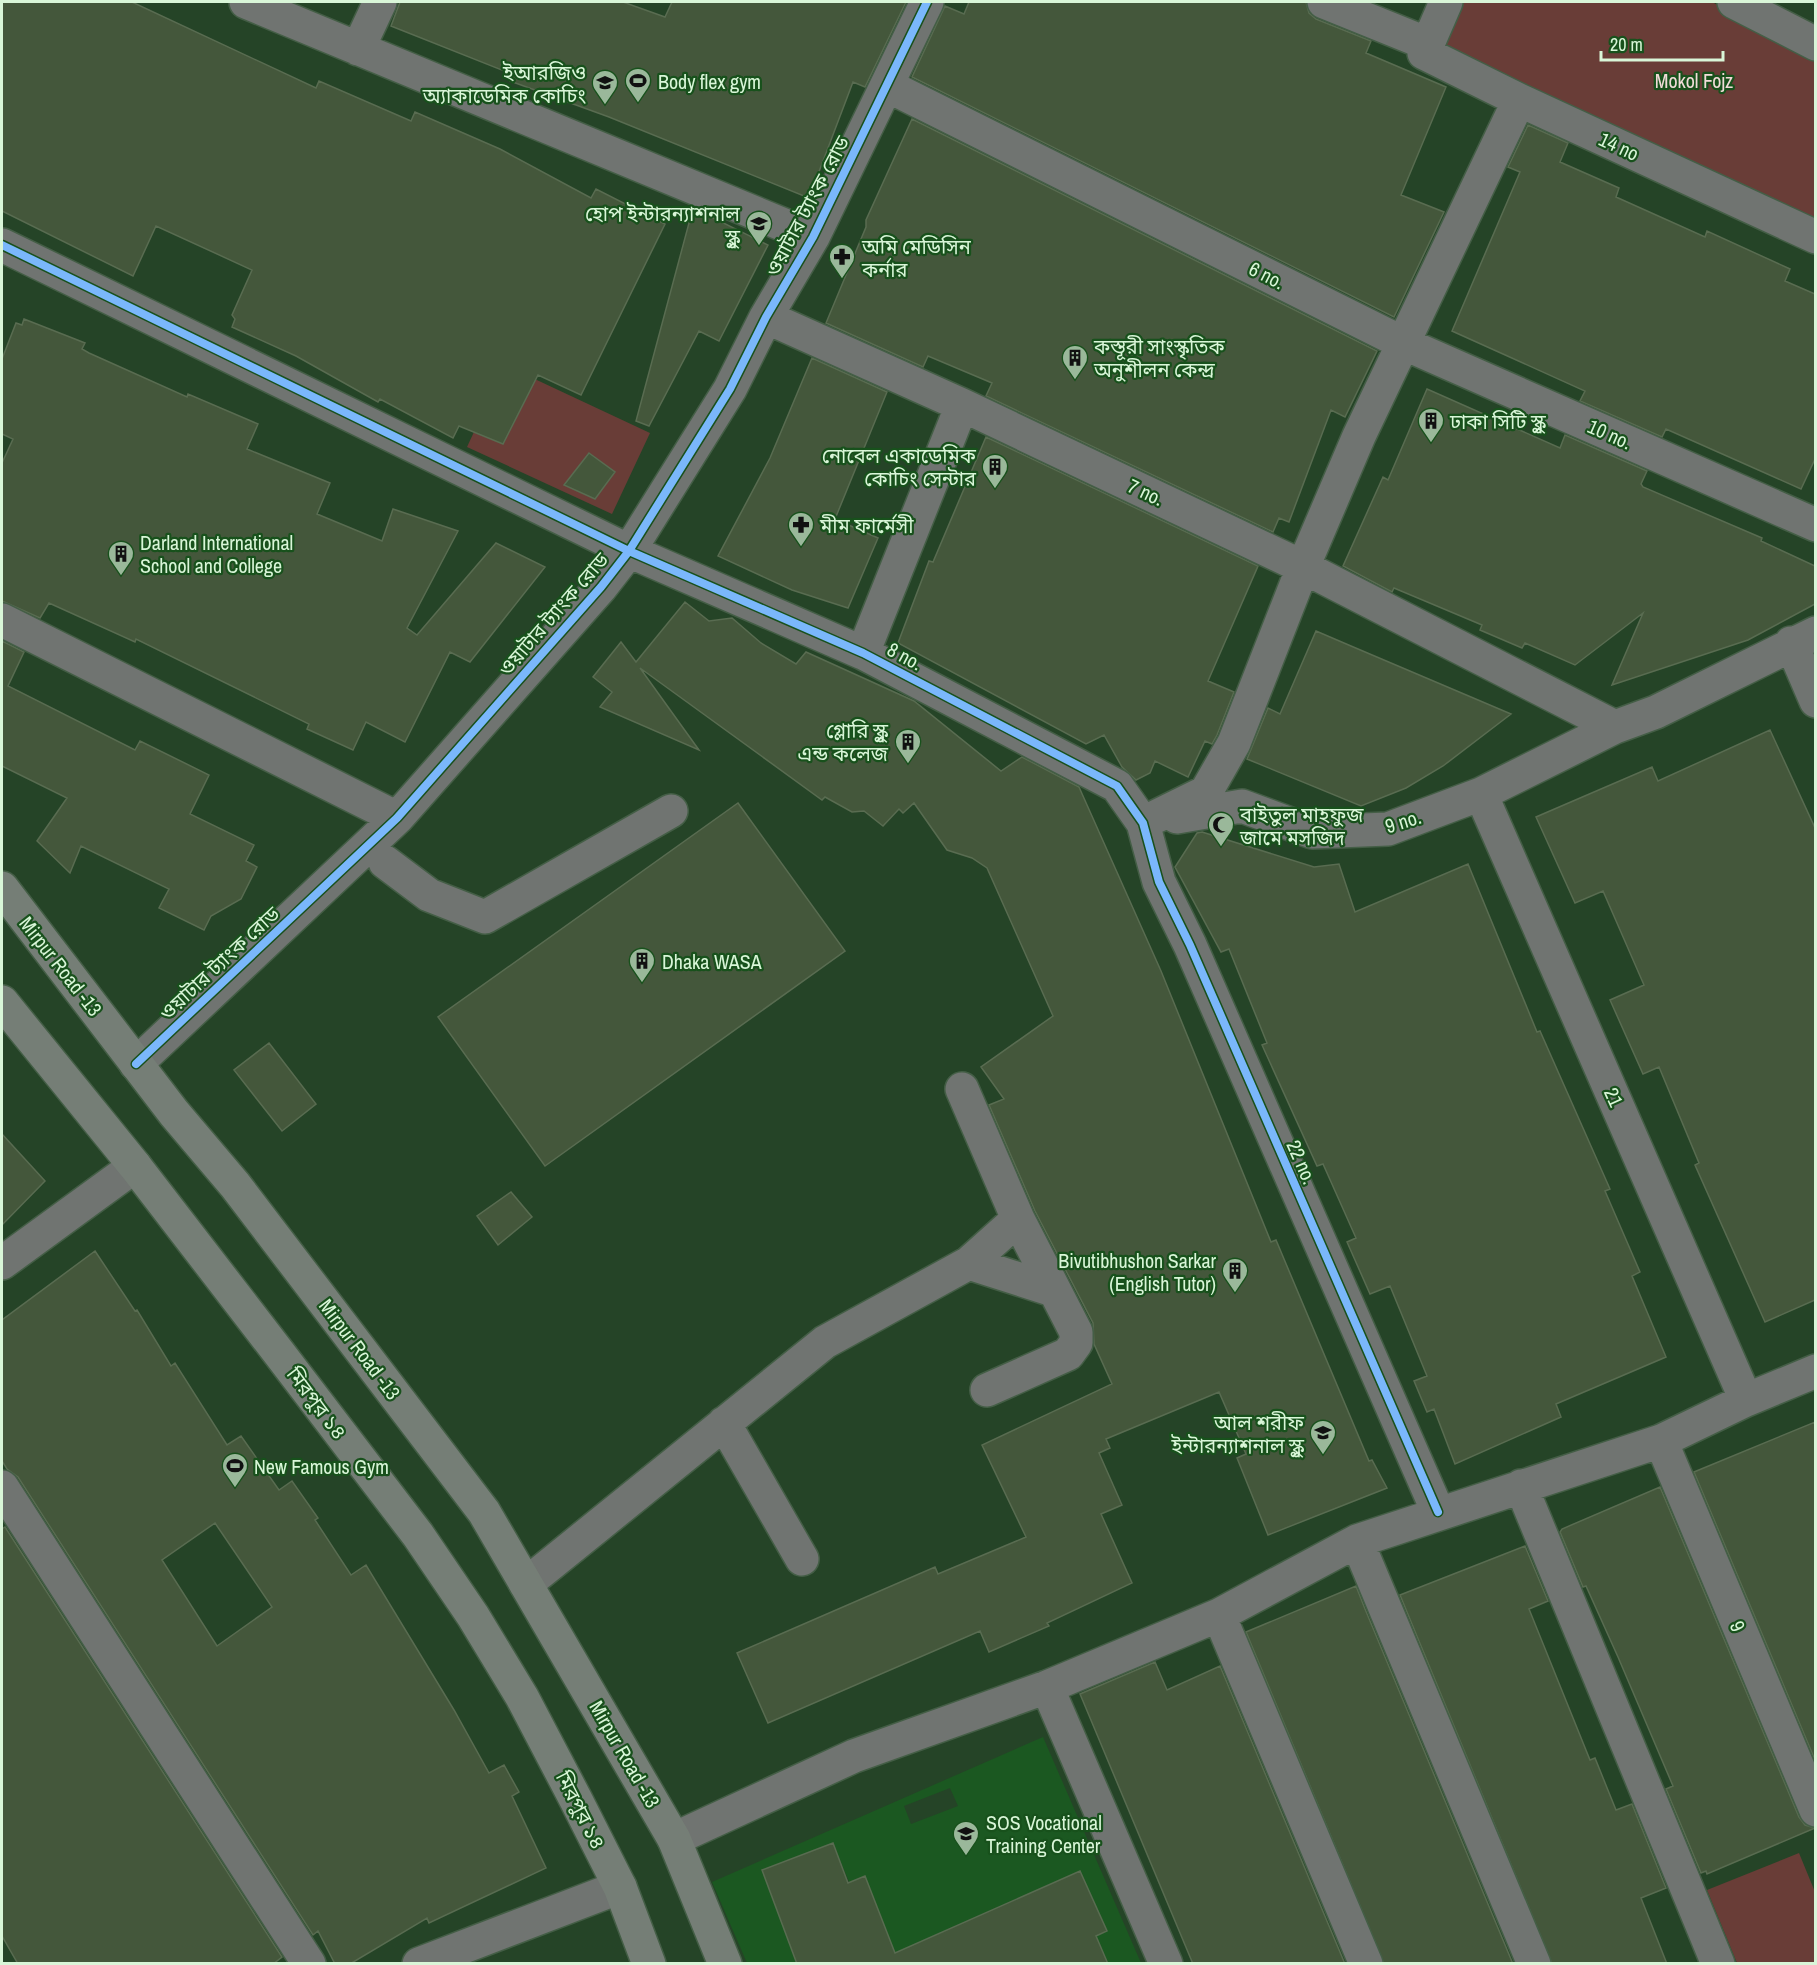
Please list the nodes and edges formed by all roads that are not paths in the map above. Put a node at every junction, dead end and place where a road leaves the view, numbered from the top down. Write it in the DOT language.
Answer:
graph roads {
  1 [pos="246,2"];
  2 [pos="380,2"];
  3 [pos="926,2"];
  4 [pos="1324,2"];
  5 [pos="1446,2"];
  6 [pos="1734,2"];
  7 [pos="1815,44"];
  8 [pos="1426,48"];
  9 [pos="358,49"];
  10 [pos="888,86"];
  11 [pos="1520,100"];
  12 [pos="813,237"];
  13 [pos="1815,237"];
  14 [pos="2,245"];
  15 [pos="766,317"];
  16 [pos="1405,344"];
  17 [pos="962,405"];
  18 [pos="1815,525"];
  19 [pos="629,551"];
  20 [pos="1303,567"];
  21 [pos="2,620"];
  22 [pos="1803,638"];
  23 [pos="863,653"];
  24 [pos="1815,701"];
  25 [pos="1615,727"];
  26 [pos="1481,794"];
  27 [pos="671,811"];
  28 [pos="398,818"];
  29 [pos="1143,823"];
  30 [pos="385,862"];
  31 [pos="2,888"];
  32 [pos="2,1002"];
  33 [pos="136,1064"];
  34 [pos="962,1089"];
  35 [pos="135,1166"];
  36 [pos="1018,1219"];
  37 [pos="2,1263"];
  38 [pos="969,1263"];
  39 [pos="1053,1290"];
  40 [pos="1815,1371"];
  41 [pos="987,1390"];
  42 [pos="1746,1400"];
  43 [pos="724,1423"];
  44 [pos="1662,1442"];
  45 [pos="1521,1486"];
  46 [pos="2,1487"];
  47 [pos="1438,1512"];
  48 [pos="1357,1540"];
  49 [pos="802,1559"];
  50 [pos="526,1584"];
  51 [pos="1219,1615"];
  52 [pos="1047,1687"];
  53 [pos="1815,1810"];
  54 [pos="674,1839"];
  55 [pos="620,1887"];
  56 [pos="309,1964"];
  57 [pos="419,1964"];
  58 [pos="649,1964"];
  59 [pos="725,1964"];
  60 [pos="1166,1964"];
  61 [pos="1366,1964"];
  62 [pos="1534,1964"];
  63 [pos="1718,1964"];
  1 -- 9 [label="street"];
  2 -- 9 [label="street"];
  3 -- 10 [label="street, ওয়াটার ট্যাংক রোড"];
  4 -- 8 [label="street, 14 no"];
  5 -- 8 [label="street"];
  6 -- 7 [label="street"];
  8 -- 11 [label="street, 14 no"];
  9 -- 12 [label="street"];
  10 -- 12 [label="street, ওয়াটার ট্যাংক রোড"];
  10 -- 16 [label="street, 6 no."];
  11 -- 13 [label="street, 14 no"];
  11 -- 16 [label="street"];
  12 -- 15 [label="street, ওয়াটার ট্যাংক রোড"];
  14 -- 19 [label="street, 8 no."];
  15 -- 17 [label="street, 7 no."];
  15 -- 19 [label="street, ওয়াটার ট্যাংক রোড"];
  16 -- 18 [label="street, 10 no."];
  16 -- 20 [label="street"];
  17 -- 20 [label="street, 7 no."];
  17 -- 23 [label="street"];
  19 -- 23 [label="street, 8 no."];
  19 -- 28 [label="street, ওয়াটার ট্যাংক রোড"];
  20 -- 25 [label="street"];
  20 -- 29 [label="street"];
  21 -- 28 [label="street"];
  22 -- 24 [label="street"];
  22 -- 25 [label="street, 9 no."];
  23 -- 29 [label="street, 8 no."];
  25 -- 26 [label="street, 9 no."];
  26 -- 29 [label="street, 9 no."];
  26 -- 42 [label="street, 21"];
  27 -- 30 [label="street"];
  28 -- 33 [label="street, ওয়াটার ট্যাংক রোড"];
  29 -- 47 [label="street, 22 no."];
  31 -- 33 [label="main road, Mirpur Road -13"];
  32 -- 35 [label="main road, মিরপুর ১৪"];
  33 -- 50 [label="main road, Mirpur Road -13"];
  34 -- 36 [label="street"];
  35 -- 37 [label="street"];
  35 -- 55 [label="main road, মিরপুর ১৪"];
  36 -- 38 [label="street"];
  36 -- 39 [label="street"];
  38 -- 39 [label="street"];
  38 -- 43 [label="street"];
  39 -- 41 [label="street"];
  40 -- 42 [label="street"];
  42 -- 44 [label="street"];
  43 -- 49 [label="street"];
  43 -- 50 [label="street"];
  44 -- 45 [label="street"];
  44 -- 53 [label="street, 9"];
  45 -- 47 [label="street"];
  45 -- 63 [label="street"];
  46 -- 56 [label="street"];
  47 -- 48 [label="street"];
  48 -- 51 [label="street"];
  48 -- 62 [label="street"];
  50 -- 54 [label="main road, Mirpur Road -13"];
  51 -- 52 [label="street"];
  51 -- 61 [label="street"];
  52 -- 54 [label="street"];
  52 -- 60 [label="street"];
  54 -- 59 [label="main road, Mirpur Road -13"];
  55 -- 57 [label="street"];
  55 -- 58 [label="main road, মিরপুর ১৪"];
}
